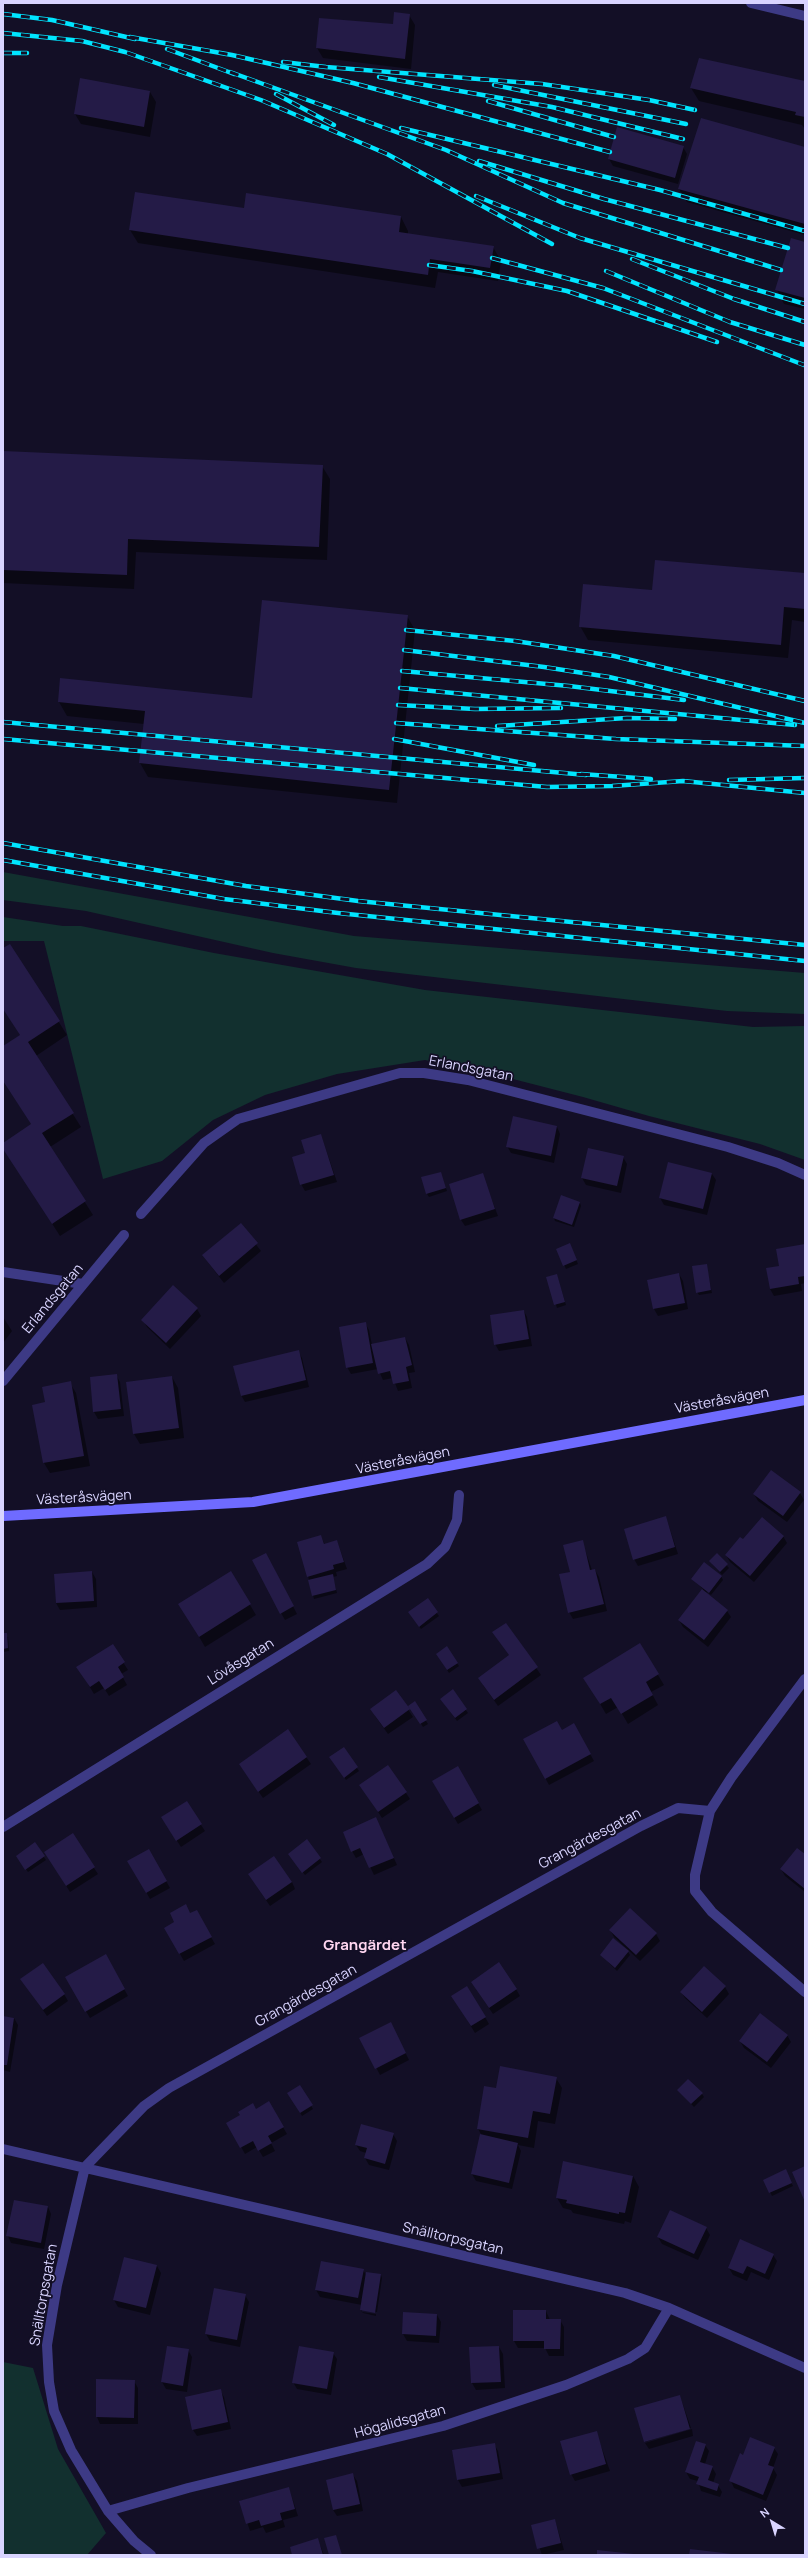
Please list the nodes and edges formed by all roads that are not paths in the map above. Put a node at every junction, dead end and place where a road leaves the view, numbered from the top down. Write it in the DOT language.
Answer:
graph roads {
  1 [pos="751,3"];
  2 [pos="805,16"];
  3 [pos="805,1175"];
  4 [pos="141,1214"];
  5 [pos="124,1235"];
  6 [pos="3,1272"];
  7 [pos="83,1284"];
  8 [pos="3,1380"];
  9 [pos="805,1400"];
  10 [pos="459,1495"];
  11 [pos="3,1516"];
  12 [pos="805,1679"];
  13 [pos="710,1811"];
  14 [pos="3,1827"];
  15 [pos="805,1992"];
  16 [pos="3,2148"];
  17 [pos="85,2167"];
  18 [pos="669,2308"];
  19 [pos="805,2368"];
  20 [pos="108,2511"];
  21 [pos="151,2555"];
  1 -- 2 [label="street"];
  3 -- 4 [label="street, Erlandsgatan"];
  5 -- 7 [label="street, Erlandsgatan"];
  6 -- 7 [label="street"];
  7 -- 8 [label="street, Erlandsgatan"];
  9 -- 11 [label="street, Västeråsvägen"];
  10 -- 14 [label="street, Lövåsgatan"];
  12 -- 13 [label="street"];
  13 -- 15 [label="street"];
  13 -- 17 [label="street, Grangärdesgatan"];
  16 -- 17 [label="street, Snälltorpsgatan"];
  17 -- 18 [label="street, Snälltorpsgatan"];
  17 -- 20 [label="street, Snälltorpsgatan"];
  18 -- 19 [label="street, Snälltorpsgatan"];
  18 -- 20 [label="street, Högalidsgatan"];
  20 -- 21 [label="street, Snälltorpsgatan"];
}
